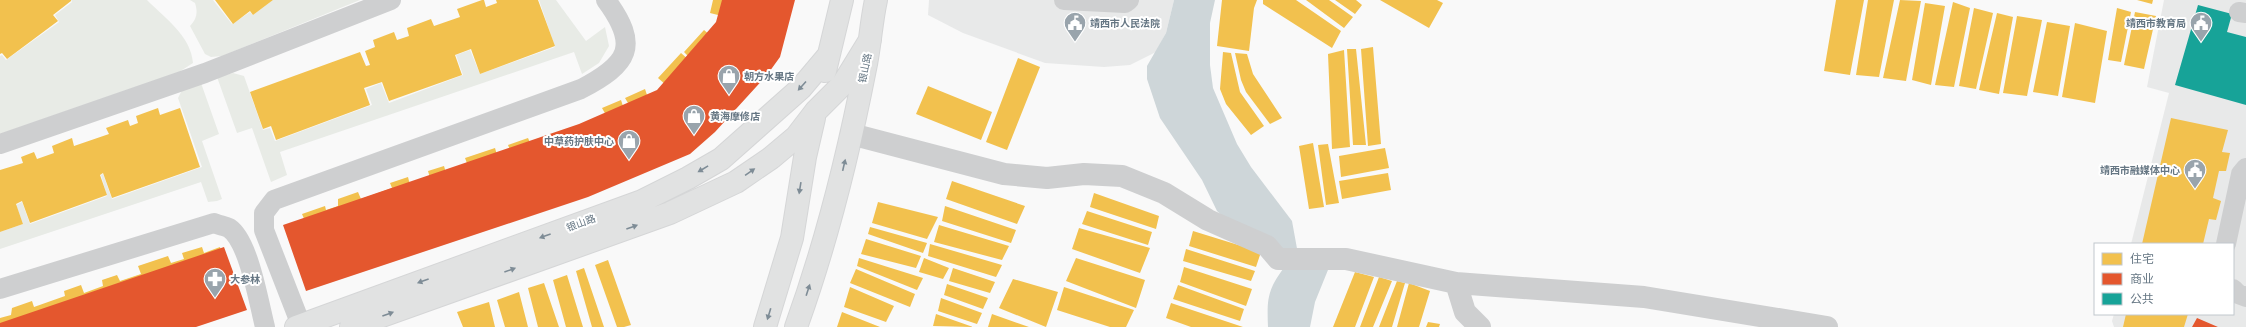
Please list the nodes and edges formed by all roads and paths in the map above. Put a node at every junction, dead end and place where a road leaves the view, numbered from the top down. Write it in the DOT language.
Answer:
graph roads {
  1 [pos="391,0"];
  2 [pos="606,0"];
  3 [pos="842,0"];
  4 [pos="876,0"];
  5 [pos="1064,0"];
  6 [pos="1129,0"];
  7 [pos="870,40"];
  8 [pos="828,56"];
  9 [pos="816,111"];
  10 [pos="851,134"];
  11 [pos="0,144"];
  12 [pos="2246,168"];
  13 [pos="2226,243"];
  14 [pos="1456,283"];
  15 [pos="0,289"];
  16 [pos="2234,290"];
  17 [pos="2246,297"];
  18 [pos="298,326"];
  19 [pos="265,327"];
  20 [pos="351,327"];
  21 [pos="765,327"];
  22 [pos="796,327"];
  23 [pos="1480,327"];
  24 [pos="1827,327"];
  1 -- 11 [label="lane"];
  2 -- 18 [label="lane"];
  3 -- 8 [label="main road, 银山路"];
  4 -- 7 [label="main road, 银山路"];
  5 -- 6 [label="lane"];
  7 -- 9 [label="main road, 银山路"];
  7 -- 10 [label="main road, 银山路"];
  8 -- 9 [label="main road, 银山路"];
  8 -- 18 [label="main road, 银山路, one-way"];
  20 -- 9 [label="main road, 银山路, one-way"];
  9 -- 21 [label="main road, 银山路, one-way"];
  10 -- 14 [label="street"];
  22 -- 10 [label="main road, 银山路, one-way"];
  12 -- 13 [label="lane"];
  14 -- 23 [label="street"];
  14 -- 24 [label="street"];
  15 -- 19 [label="lane"];
  16 -- 17 [label="lane"];
}
